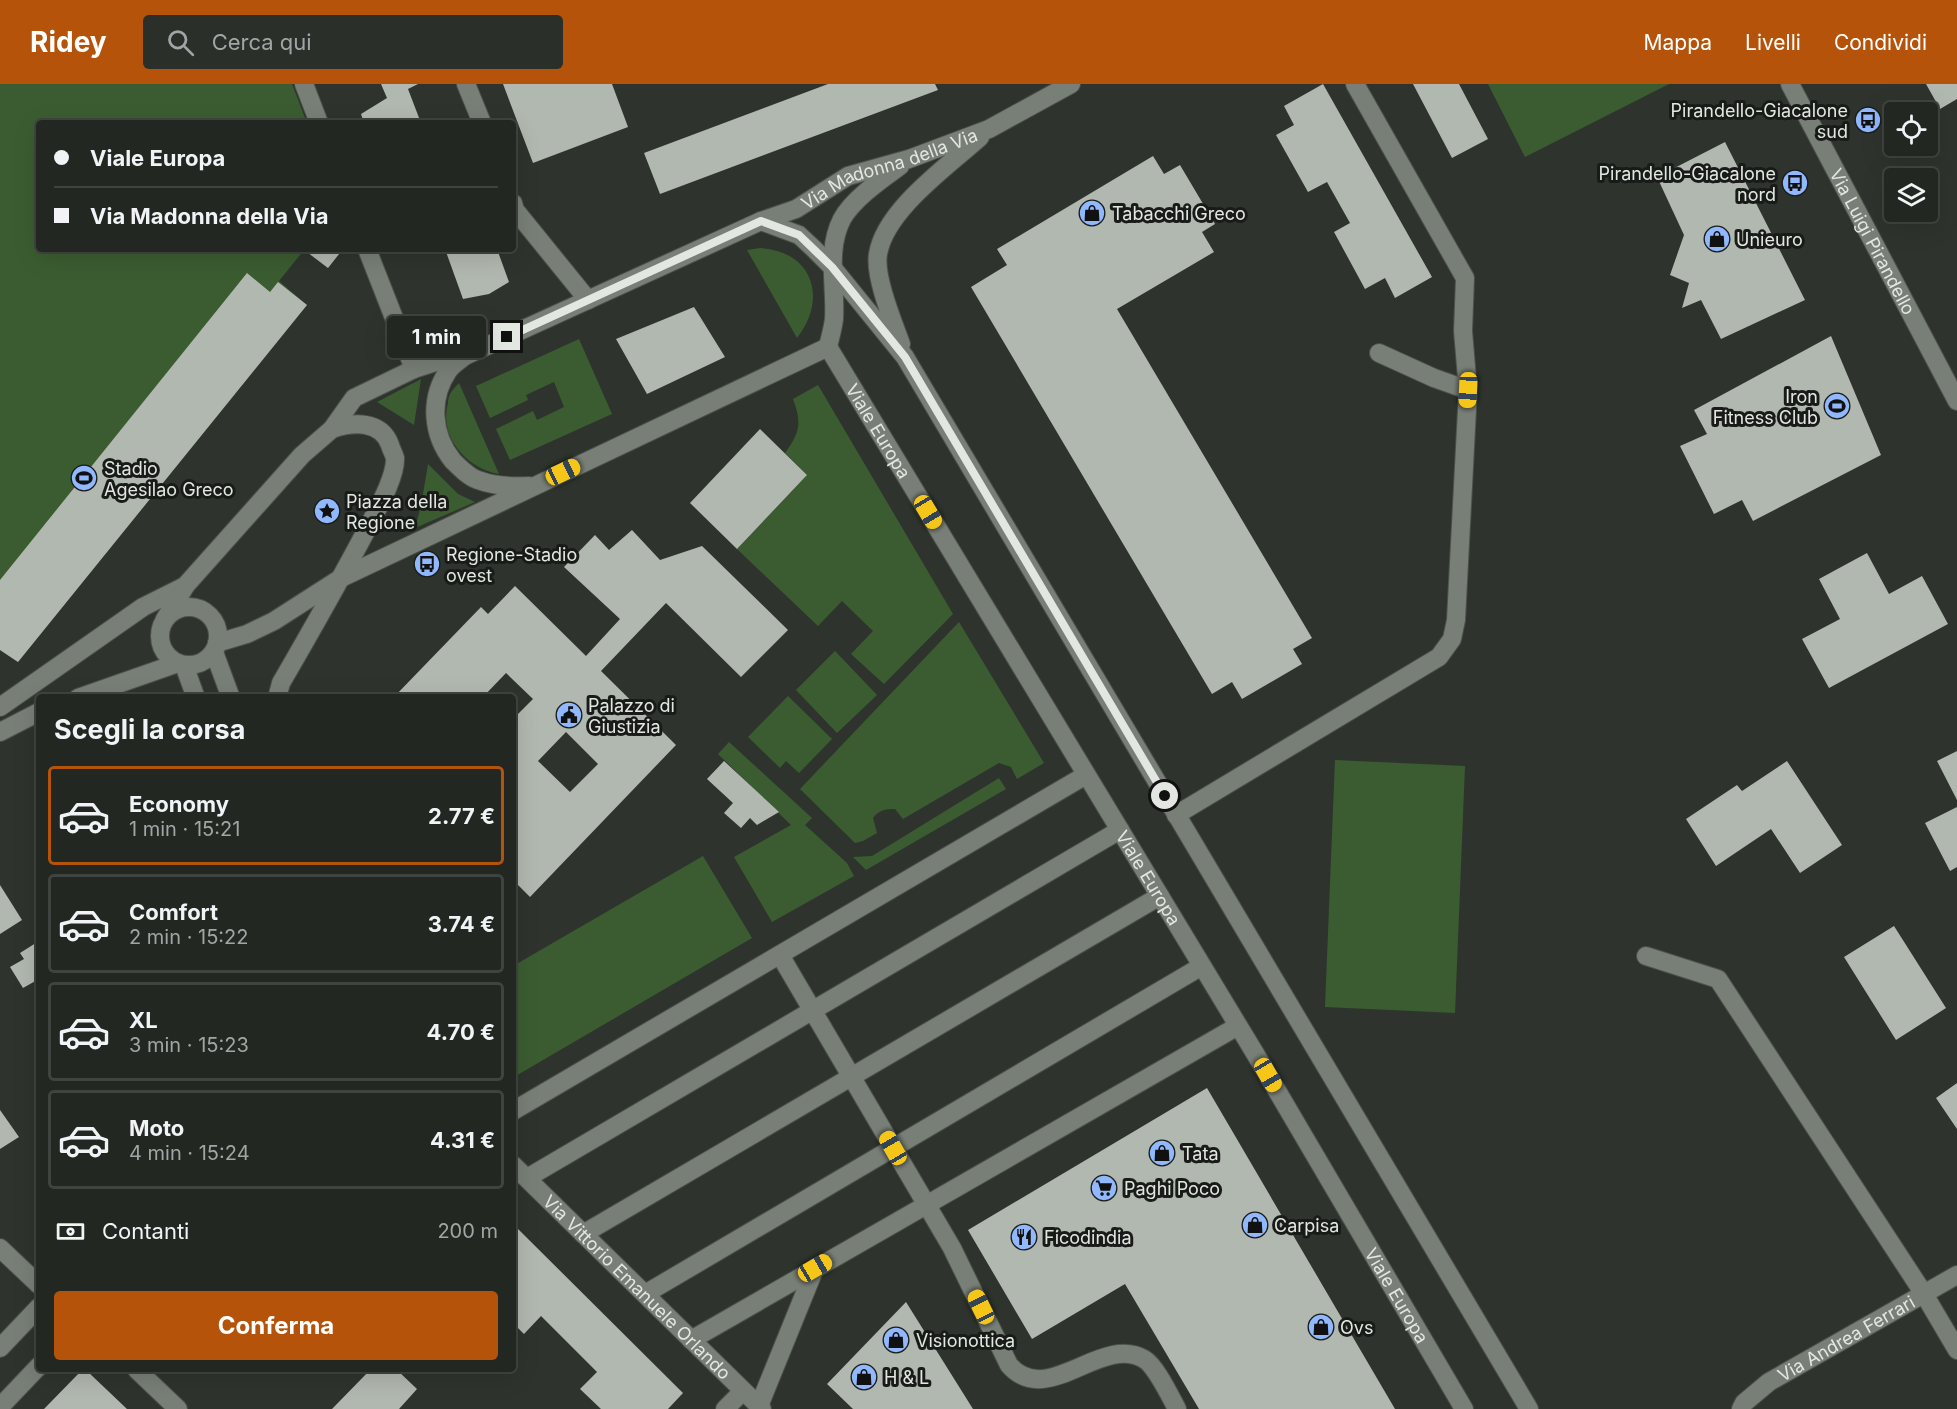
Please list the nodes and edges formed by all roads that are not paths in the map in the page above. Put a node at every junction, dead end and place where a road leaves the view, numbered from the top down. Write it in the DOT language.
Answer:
graph roads {
  1 [pos="304,84"];
  2 [pos="466,84"];
  3 [pos="1071,84"];
  4 [pos="1355,84"];
  5 [pos="1790,84"];
  6 [pos="318,120"];
  7 [pos="481,120"];
  8 [pos="989,129"];
  9 [pos="909,159"];
  10 [pos="516,211"];
  11 [pos="761,221"];
  12 [pos="368,252"];
  13 [pos="832,267"];
  14 [pos="588,300"];
  15 [pos="828,347"];
  16 [pos="1379,353"];
  17 [pos="467,355"];
  18 [pos="905,357"];
  19 [pos="414,369"];
  20 [pos="1468,390"];
  21 [pos="1957,401"];
  22 [pos="332,429"];
  23 [pos="534,485"];
  24 [pos="341,578"];
  25 [pos="186,585"];
  26 [pos="143,607"];
  27 [pos="176,610"];
  28 [pos="215,647"];
  29 [pos="181,664"];
  30 [pos="90,694"];
  31 [pos="194,694"];
  32 [pos="230,694"];
  33 [pos="278,694"];
  34 [pos="0,707"];
  35 [pos="36,714"];
  36 [pos="36,726"];
  37 [pos="8,728"];
  38 [pos="1086,775"];
  39 [pos="1176,815"];
  40 [pos="1120,830"];
  41 [pos="1160,896"];
  42 [pos="780,955"];
  43 [pos="1646,956"];
  44 [pos="1202,966"];
  45 [pos="813,1010"];
  46 [pos="1238,1026"];
  47 [pos="851,1076"];
  48 [pos="516,1109"];
  49 [pos="893,1148"];
  50 [pos="516,1168"];
  51 [pos="526,1178"];
  52 [pos="927,1204"];
  53 [pos="583,1234"];
  54 [pos="0,1248"];
  55 [pos="815,1268"];
  56 [pos="1957,1275"];
  57 [pos="36,1283"];
  58 [pos="645,1294"];
  59 [pos="1924,1294"];
  60 [pos="36,1310"];
  61 [pos="691,1340"];
  62 [pos="0,1348"];
  63 [pos="1957,1350"];
  64 [pos="36,1369"];
  65 [pos="139,1372"];
  66 [pos="743,1391"];
  67 [pos="0,1407"];
  68 [pos="760,1408"];
  69 [pos="178,1409"];
  70 [pos="725,1409"];
  71 [pos="1177,1409"];
  72 [pos="1464,1409"];
  73 [pos="1529,1409"];
  74 [pos="1741,1409"];
  1 -- 6 [label="street"];
  2 -- 7 [label="street"];
  3 -- 8 [label="street, Via Madonna della Via"];
  4 -- 20 [label="street"];
  5 -- 21 [label="street, Via Luigi Pirandello"];
  8 -- 9 [label="street, Via Madonna della Via"];
  8 -- 18 [label="street"];
  9 -- 11 [label="street, Via Madonna della Via"];
  9 -- 13 [label="street"];
  10 -- 14 [label="street"];
  11 -- 13 [label="street"];
  11 -- 14 [label="street, Via Madonna della Via"];
  12 -- 19 [label="street"];
  13 -- 15 [label="street"];
  13 -- 18 [label="street"];
  14 -- 17 [label="street, Via Madonna della Via"];
  15 -- 23 [label="street"];
  15 -- 38 [label="street, Viale Europa"];
  16 -- 20 [label="street"];
  17 -- 19 [label="street, Via Madonna della Via"];
  17 -- 23 [label="street"];
  18 -- 39 [label="street"];
  19 -- 22 [label="street, Via Madonna della Via"];
  20 -- 39 [label="street"];
  22 -- 24 [label="street"];
  22 -- 25 [label="street, Via Madonna della Via"];
  23 -- 24 [label="street"];
  24 -- 28 [label="street"];
  24 -- 33 [label="street"];
  25 -- 26 [label="street"];
  25 -- 27 [label="street"];
  26 -- 27 [label="street"];
  26 -- 34 [label="street"];
  27 -- 28 [label="street"];
  27 -- 29 [label="street"];
  28 -- 29 [label="street"];
  28 -- 32 [label="street"];
  29 -- 30 [label="street"];
  29 -- 31 [label="street"];
  35 -- 37 [label="street"];
  36 -- 37 [label="street"];
  38 -- 40 [label="street, Viale Europa"];
  38 -- 42 [label="street"];
  39 -- 73 [label="street"];
  40 -- 41 [label="street, Viale Europa"];
  40 -- 45 [label="street"];
  41 -- 44 [label="street, Viale Europa"];
  41 -- 47 [label="street"];
  42 -- 45 [label="street"];
  42 -- 48 [label="street"];
  43 -- 59 [label="street"];
  44 -- 46 [label="street, Viale Europa"];
  44 -- 49 [label="street"];
  45 -- 47 [label="street"];
  45 -- 51 [label="street"];
  46 -- 52 [label="street"];
  46 -- 72 [label="street, Viale Europa"];
  47 -- 49 [label="street"];
  47 -- 53 [label="street"];
  49 -- 52 [label="street"];
  49 -- 58 [label="street"];
  50 -- 51 [label="street, Via Vittorio Emanuele Orlando"];
  51 -- 53 [label="street, Via Vittorio Emanuele Orlando"];
  52 -- 55 [label="street"];
  52 -- 71 [label="street"];
  53 -- 58 [label="street, Via Vittorio Emanuele Orlando"];
  54 -- 57 [label="street"];
  55 -- 61 [label="street"];
  55 -- 68 [label="street"];
  56 -- 59 [label="street, Via Andrea Ferrari"];
  58 -- 61 [label="street, Via Vittorio Emanuele Orlando"];
  59 -- 63 [label="street"];
  59 -- 74 [label="street, Via Andrea Ferrari"];
  60 -- 62 [label="street"];
  61 -- 66 [label="street, Via Vittorio Emanuele Orlando"];
  64 -- 67 [label="street"];
  65 -- 69 [label="street"];
  66 -- 68 [label="street, Via Vittorio Emanuele Orlando"];
  66 -- 70 [label="street"];
}
